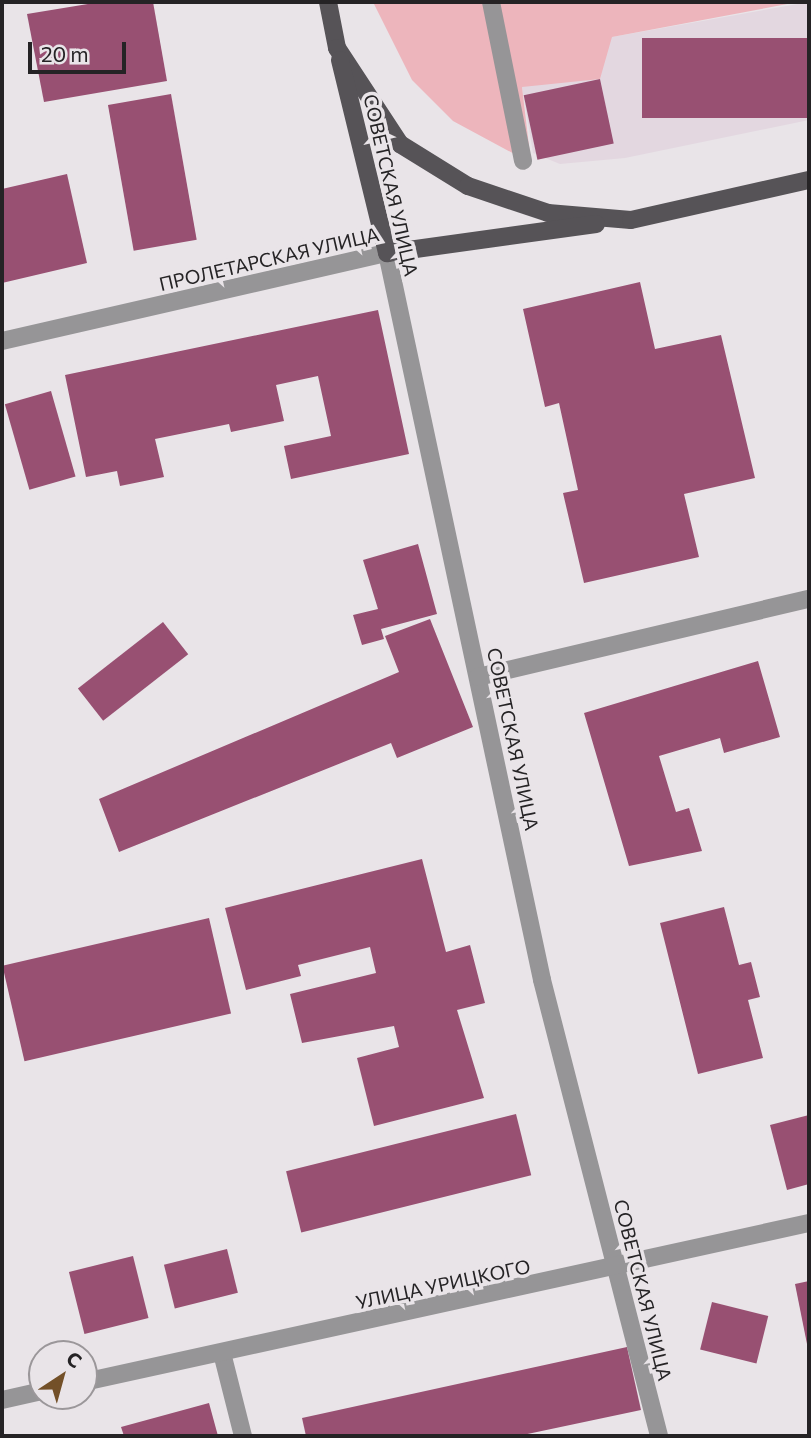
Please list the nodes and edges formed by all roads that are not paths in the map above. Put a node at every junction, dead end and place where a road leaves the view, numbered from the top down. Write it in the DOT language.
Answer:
graph roads {
  1 [pos="327,2"];
  2 [pos="491,2"];
  3 [pos="338,48"];
  4 [pos="400,144"];
  5 [pos="523,161"];
  6 [pos="809,180"];
  7 [pos="631,220"];
  8 [pos="387,253"];
  9 [pos="2,341"];
  10 [pos="809,598"];
  11 [pos="478,677"];
  12 [pos="809,1223"];
  13 [pos="616,1268"];
  14 [pos="222,1353"];
  15 [pos="98,1379"];
  16 [pos="28,1394"];
  17 [pos="2,1400"];
  18 [pos="243,1436"];
  19 [pos="659,1436"];
  1 -- 3 [label="main road, СОВЕТСКАЯ УЛИЦА"];
  2 -- 5 [label="street"];
  3 -- 4 [label="main road, СОВЕТСКАЯ УЛИЦА"];
  3 -- 8 [label="main road, СОВЕТСКАЯ УЛИЦА"];
  4 -- 7 [label="main road, ПРОЛЕТАРСКАЯ УЛИЦА"];
  6 -- 7 [label="main road, ПРОЛЕТАРСКАЯ УЛИЦА"];
  7 -- 8 [label="main road, ПРОЛЕТАРСКАЯ УЛИЦА"];
  8 -- 9 [label="street, ПРОЛЕТАРСКАЯ УЛИЦА"];
  8 -- 11 [label="street, СОВЕТСКАЯ УЛИЦА"];
  10 -- 11 [label="street"];
  11 -- 13 [label="street, СОВЕТСКАЯ УЛИЦА"];
  12 -- 13 [label="street, УЛИЦА УРИЦКОГО"];
  13 -- 14 [label="street, УЛИЦА УРИЦКОГО"];
  13 -- 19 [label="street, СОВЕТСКАЯ УЛИЦА"];
  14 -- 15 [label="street, УЛИЦА УРИЦКОГО"];
  14 -- 18 [label="street"];
  16 -- 17 [label="street"];
}
